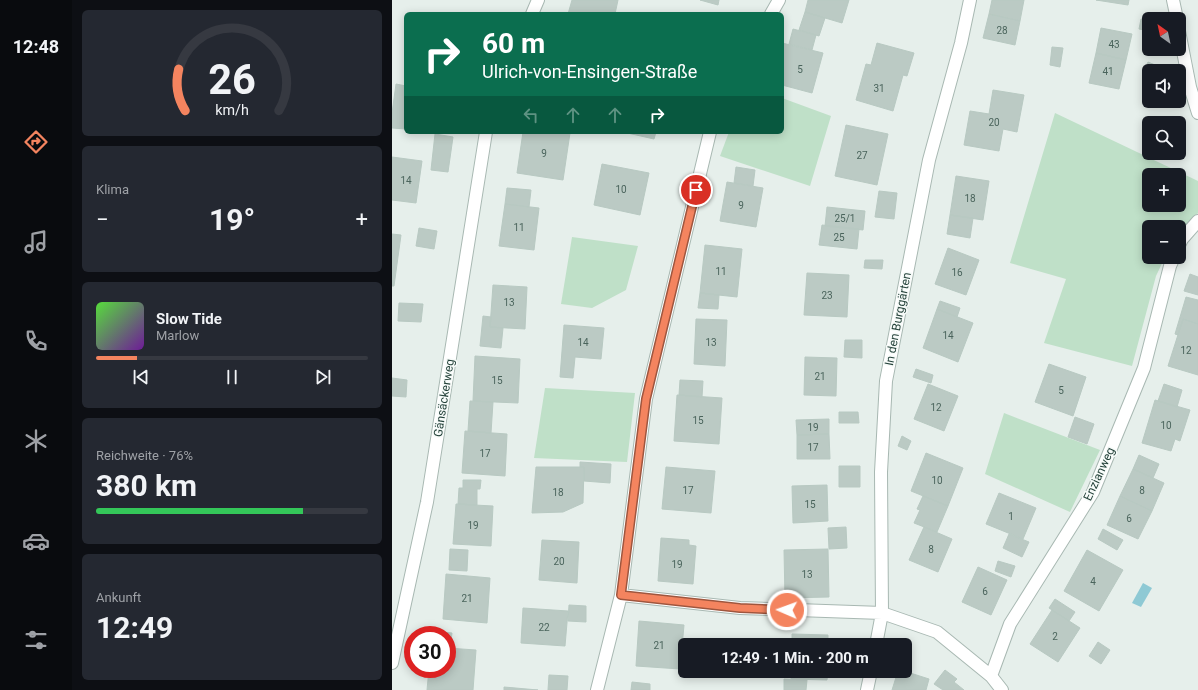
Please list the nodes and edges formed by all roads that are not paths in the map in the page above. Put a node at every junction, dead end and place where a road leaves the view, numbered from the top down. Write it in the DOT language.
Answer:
graph roads {
  1 [pos="538,0"];
  2 [pos="779,0"];
  3 [pos="970,0"];
  4 [pos="1173,0"];
  5 [pos="533,12"];
  6 [pos="772,12"];
  7 [pos="1176,12"];
  8 [pos="1184,56"];
  9 [pos="1198,113"];
  10 [pos="486,134"];
  11 [pos="710,134"];
  12 [pos="1198,220"];
  13 [pos="1186,234"];
  14 [pos="1171,264"];
  15 [pos="621,595"];
  16 [pos="882,613"];
  17 [pos="877,638"];
  18 [pos="392,663"];
  19 [pos="991,676"];
  20 [pos="870,678"];
  21 [pos="597,690"];
  22 [pos="867,690"];
  23 [pos="1002,690"];
  1 -- 5 [label="street"];
  2 -- 6 [label="street"];
  3 -- 16 [label="street, In den Burggärten"];
  4 -- 7 [label="street"];
  8 -- 9 [label="street"];
  10 -- 18 [label="street, Gänsäckerweg"];
  11 -- 15 [label="street"];
  12 -- 13 [label="street"];
  14 -- 19 [label="street, Enzianweg"];
  15 -- 16 [label="street"];
  15 -- 21 [label="street"];
  16 -- 17 [label="street, In den Burggärten"];
  16 -- 19 [label="street"];
  19 -- 23 [label="street"];
  20 -- 22 [label="street"];
}
